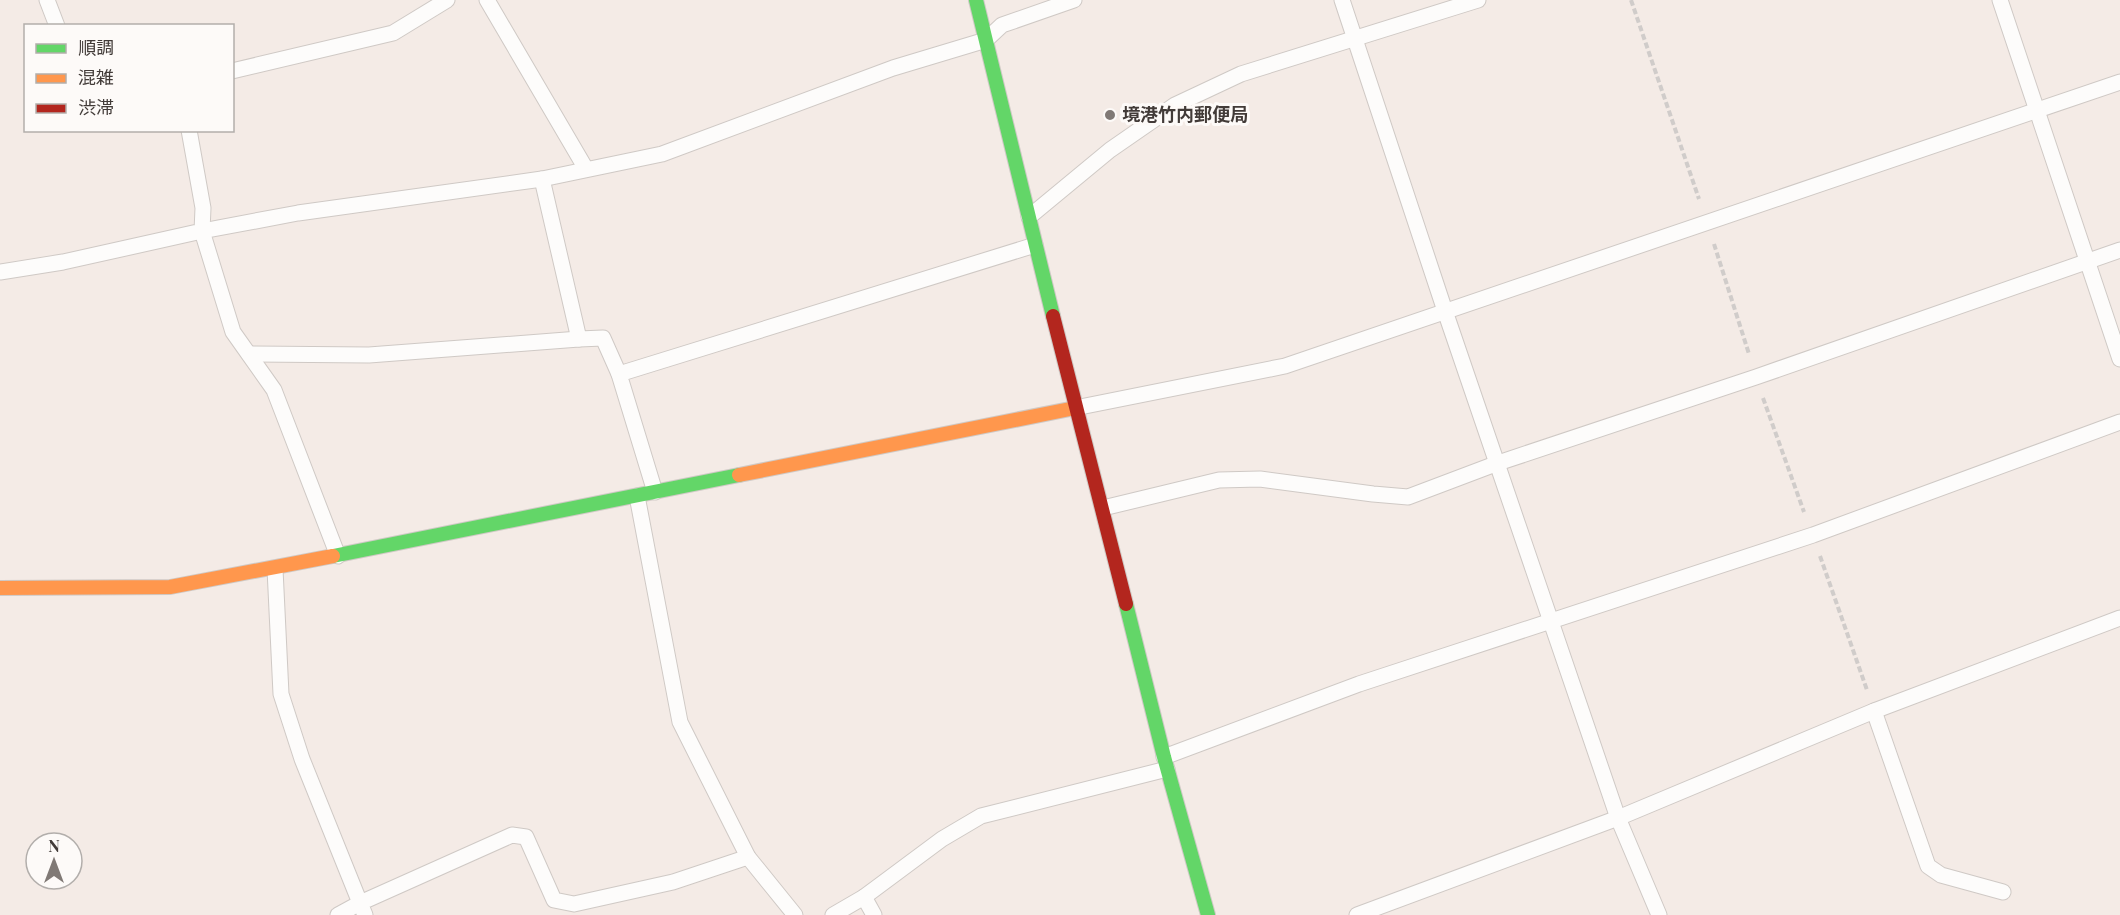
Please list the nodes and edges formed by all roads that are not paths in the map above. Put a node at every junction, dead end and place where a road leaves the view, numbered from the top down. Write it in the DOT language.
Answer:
graph roads {
  1 [pos="47,0"];
  2 [pos="447,0"];
  3 [pos="487,0"];
  4 [pos="976,0"];
  5 [pos="1074,0"];
  6 [pos="1342,0"];
  7 [pos="1478,0"];
  8 [pos="2000,0"];
  9 [pos="56,24"];
  10 [pos="1355,38"];
  11 [pos="986,40"];
  12 [pos="234,71"];
  13 [pos="2120,82"];
  14 [pos="2037,111"];
  15 [pos="189,132"];
  16 [pos="586,170"];
  17 [pos="542,178"];
  18 [pos="1029,217"];
  19 [pos="202,231"];
  20 [pos="1035,245"];
  21 [pos="2120,250"];
  22 [pos="2087,263"];
  23 [pos="0,272"];
  24 [pos="1445,311"];
  25 [pos="579,339"];
  26 [pos="249,354"];
  27 [pos="2120,359"];
  28 [pos="619,374"];
  29 [pos="1076,408"];
  30 [pos="2120,422"];
  31 [pos="1498,463"];
  32 [pos="655,492"];
  33 [pos="637,496"];
  34 [pos="1103,508"];
  35 [pos="338,556"];
  36 [pos="275,569"];
  37 [pos="0,588"];
  38 [pos="2120,618"];
  39 [pos="1552,621"];
  40 [pos="1874,711"];
  41 [pos="1166,763"];
  42 [pos="1618,818"];
  43 [pos="748,857"];
  44 [pos="2002,892"];
  45 [pos="864,897"];
  46 [pos="362,909"];
  47 [pos="338,915"];
  48 [pos="795,915"];
  49 [pos="833,915"];
  50 [pos="874,915"];
  51 [pos="1208,915"];
  52 [pos="1357,915"];
  53 [pos="1659,915"];
  1 -- 9 [label="lane"];
  2 -- 12 [label="lane"];
  3 -- 16 [label="lane"];
  4 -- 11 [label="street"];
  5 -- 11 [label="lane"];
  6 -- 10 [label="lane"];
  7 -- 10 [label="lane"];
  8 -- 14 [label="lane"];
  10 -- 18 [label="lane"];
  10 -- 24 [label="lane"];
  11 -- 16 [label="lane"];
  11 -- 18 [label="street"];
  13 -- 14 [label="lane"];
  14 -- 22 [label="lane"];
  14 -- 24 [label="lane"];
  15 -- 19 [label="lane"];
  16 -- 17 [label="lane"];
  17 -- 19 [label="lane"];
  17 -- 25 [label="lane"];
  18 -- 20 [label="street"];
  19 -- 23 [label="lane"];
  19 -- 26 [label="lane"];
  20 -- 28 [label="lane"];
  20 -- 29 [label="street"];
  21 -- 22 [label="lane"];
  22 -- 27 [label="lane"];
  22 -- 31 [label="lane"];
  24 -- 29 [label="lane"];
  24 -- 31 [label="lane"];
  25 -- 26 [label="lane"];
  25 -- 28 [label="lane"];
  26 -- 35 [label="lane"];
  28 -- 32 [label="lane"];
  29 -- 32 [label="street"];
  29 -- 34 [label="street"];
  30 -- 39 [label="lane"];
  31 -- 34 [label="lane"];
  31 -- 39 [label="lane"];
  32 -- 33 [label="street"];
  33 -- 35 [label="street"];
  33 -- 43 [label="lane"];
  34 -- 41 [label="street"];
  35 -- 36 [label="street"];
  36 -- 37 [label="street"];
  36 -- 46 [label="lane"];
  38 -- 40 [label="lane"];
  39 -- 41 [label="lane"];
  39 -- 42 [label="lane"];
  40 -- 42 [label="lane"];
  40 -- 44 [label="lane"];
  41 -- 45 [label="lane"];
  41 -- 51 [label="street"];
  42 -- 52 [label="lane"];
  42 -- 53 [label="lane"];
  43 -- 46 [label="lane"];
  43 -- 48 [label="lane"];
  45 -- 49 [label="lane"];
  45 -- 50 [label="lane"];
  46 -- 47 [label="lane"];
}
